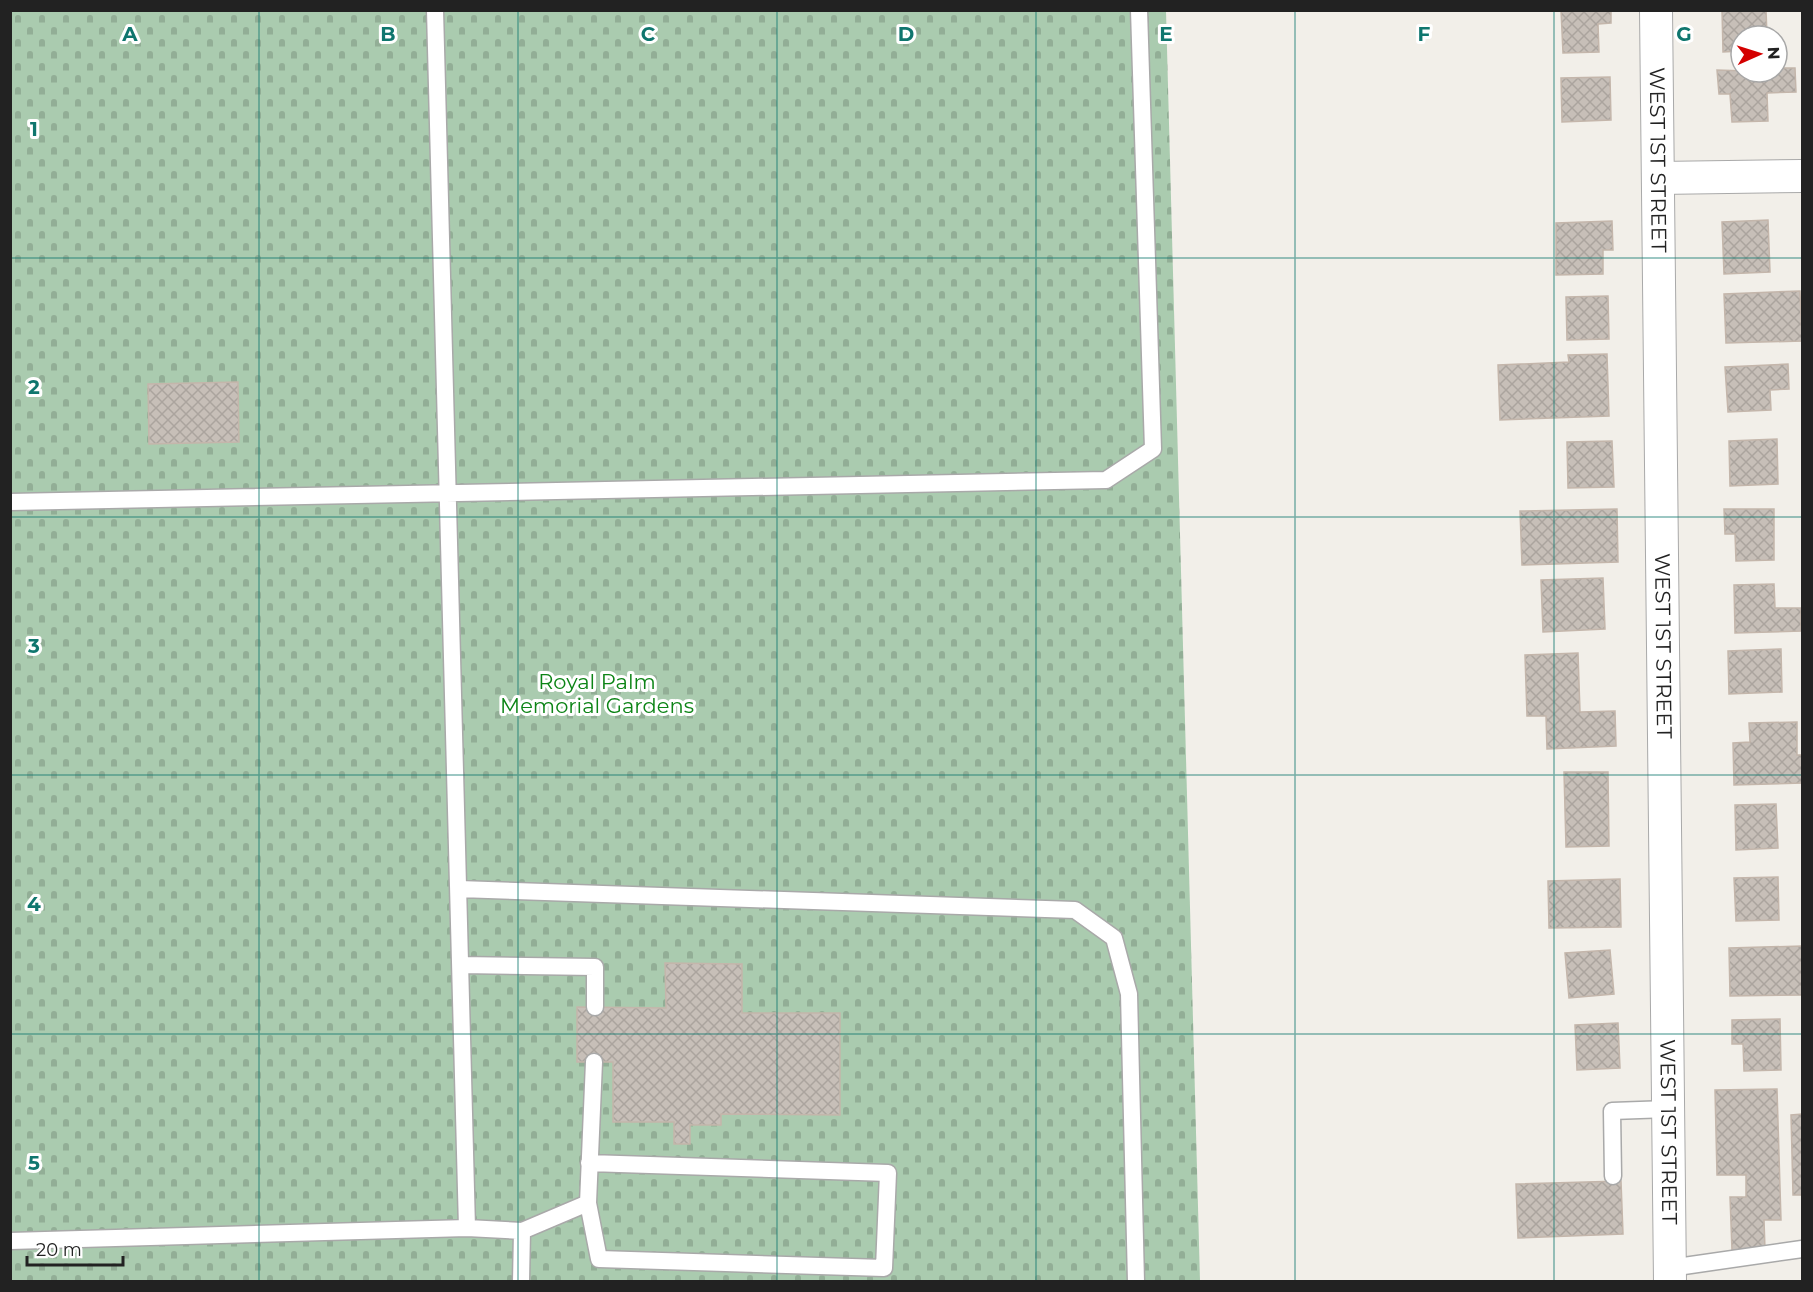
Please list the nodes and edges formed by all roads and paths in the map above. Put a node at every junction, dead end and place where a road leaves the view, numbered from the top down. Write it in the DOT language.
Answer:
graph roads {
  1 [pos="435,10"];
  2 [pos="1139,10"];
  3 [pos="1656,10"];
  4 [pos="1803,176"];
  5 [pos="1658,178"];
  6 [pos="449,493"];
  7 [pos="10,502"];
  8 [pos="459,889"];
  9 [pos="461,965"];
  10 [pos="596,1007"];
  11 [pos="594,1062"];
  12 [pos="1668,1109"];
  13 [pos="589,1163"];
  14 [pos="1613,1176"];
  15 [pos="588,1203"];
  16 [pos="467,1228"];
  17 [pos="522,1231"];
  18 [pos="10,1241"];
  19 [pos="1803,1249"];
  20 [pos="1670,1275"];
  21 [pos="521,1281"];
  22 [pos="1136,1281"];
  1 -- 6 [label="lane"];
  2 -- 6 [label="lane"];
  3 -- 5 [label="street, WEST 1ST STREET"];
  4 -- 5 [label="street"];
  5 -- 12 [label="street, WEST 1ST STREET"];
  6 -- 7 [label="lane"];
  6 -- 8 [label="lane"];
  8 -- 9 [label="lane"];
  8 -- 22 [label="lane"];
  9 -- 10 [label="lane"];
  9 -- 16 [label="lane"];
  11 -- 13 [label="lane"];
  12 -- 14 [label="lane"];
  12 -- 20 [label="street, WEST 1ST STREET"];
  13 -- 15 [label="lane"];
  13 -- 15 [label="lane"];
  15 -- 17 [label="lane"];
  16 -- 17 [label="lane"];
  16 -- 18 [label="lane"];
  17 -- 21 [label="lane"];
  19 -- 20 [label="lane"];
}
